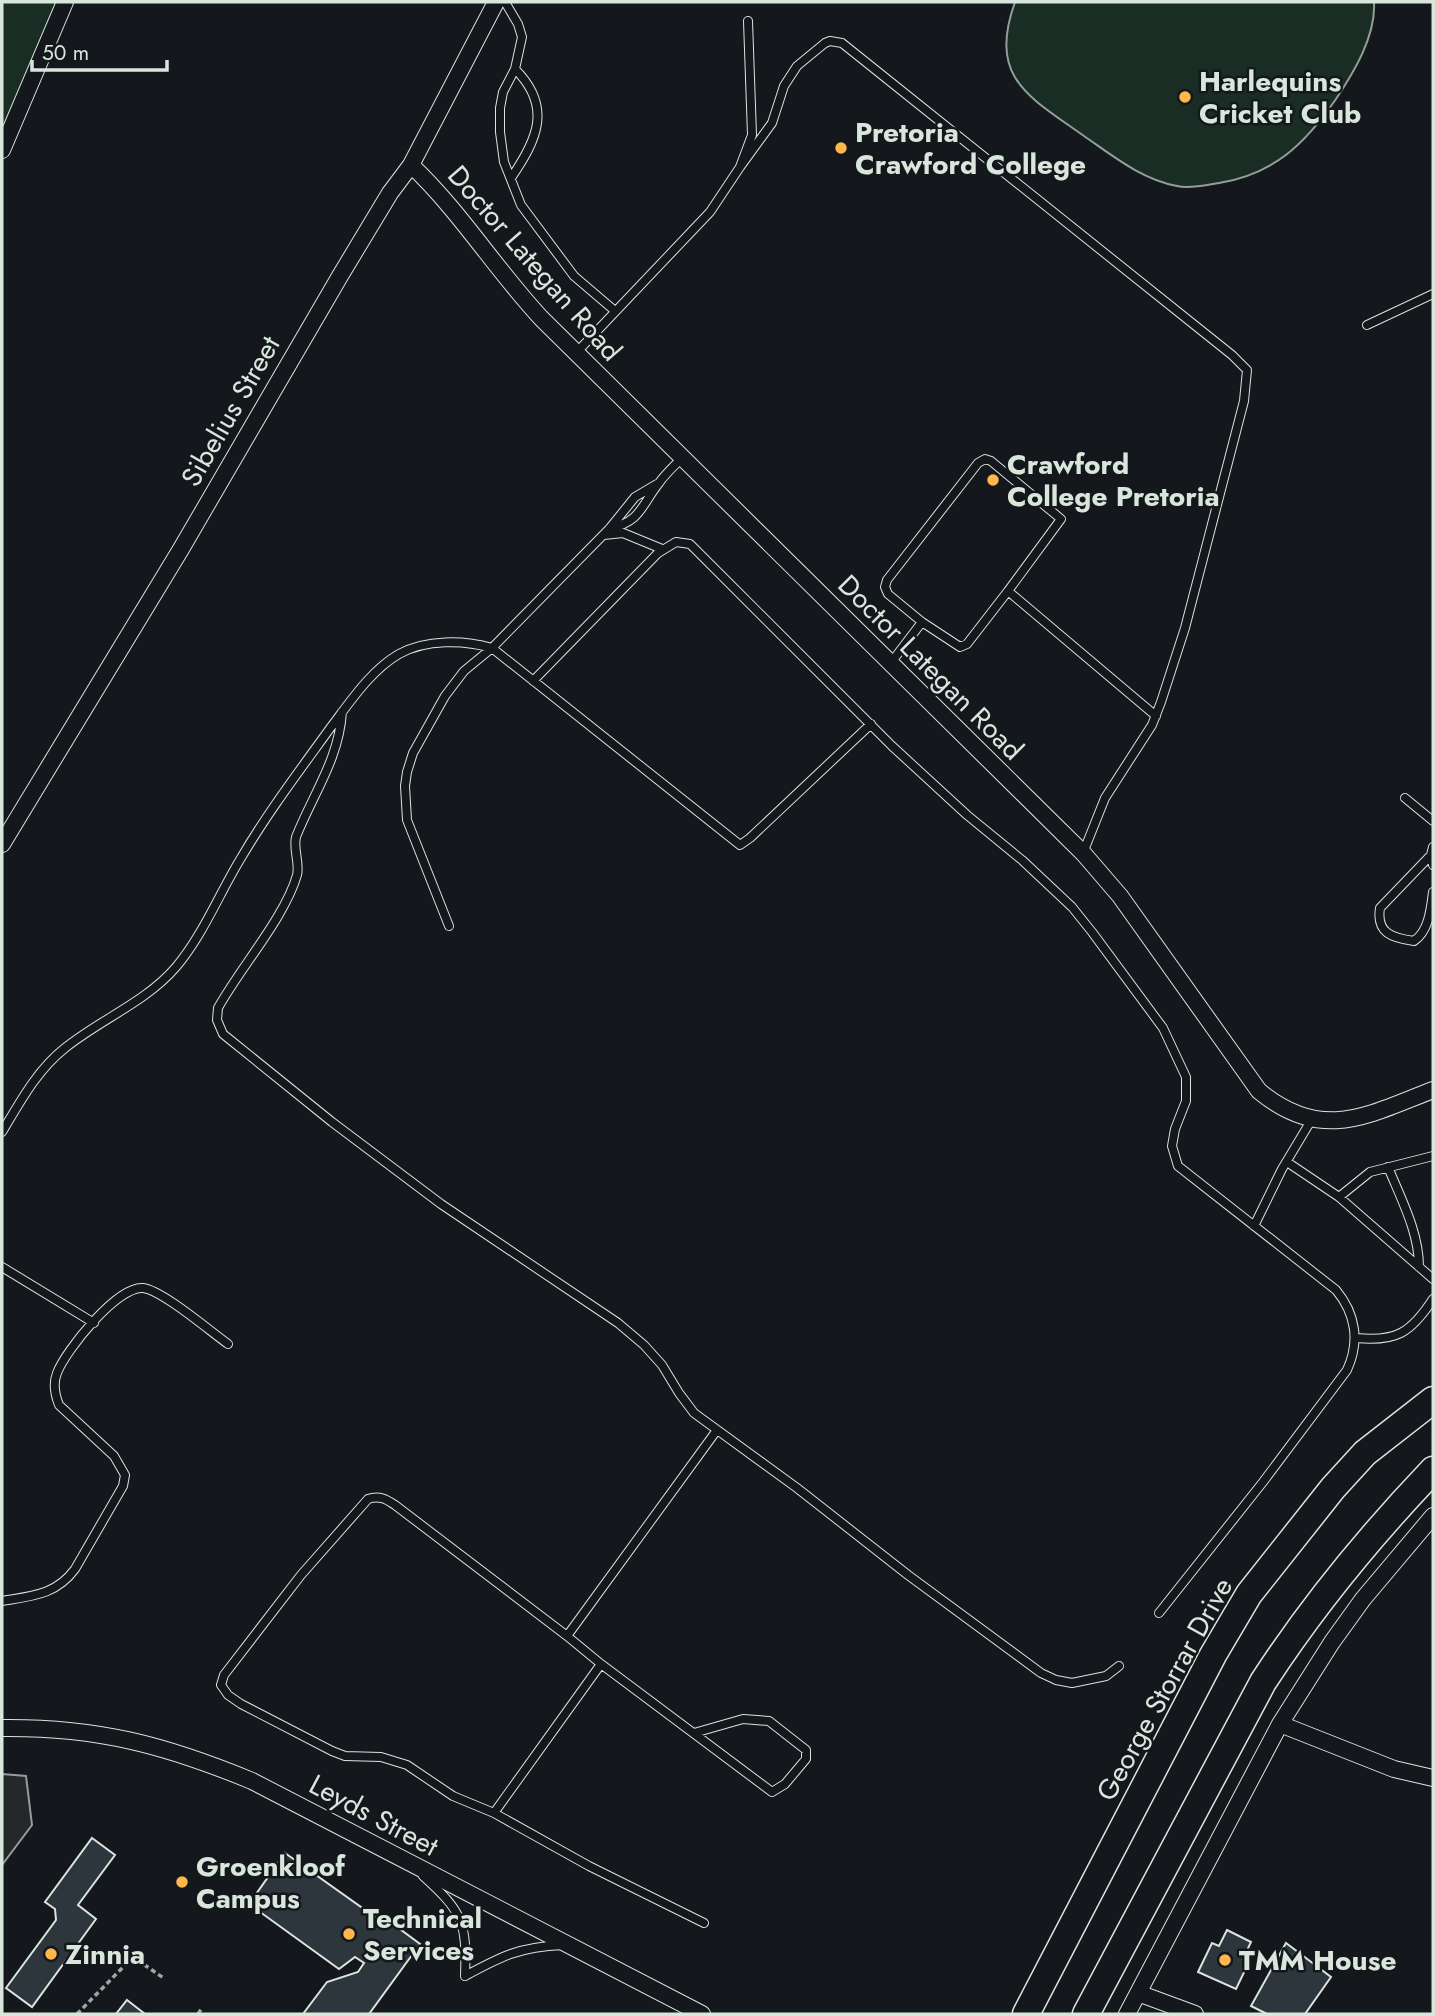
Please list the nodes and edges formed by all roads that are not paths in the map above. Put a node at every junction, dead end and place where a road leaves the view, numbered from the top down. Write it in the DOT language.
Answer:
graph roads {
  1 [pos="65,2"];
  2 [pos="495,4"];
  3 [pos="748,21"];
  4 [pos="515,69"];
  5 [pos="2,150"];
  6 [pos="411,165"];
  7 [pos="740,167"];
  8 [pos="510,178"];
  9 [pos="1433,294"];
  10 [pos="615,311"];
  11 [pos="1367,325"];
  12 [pos="576,353"];
  13 [pos="682,458"];
  14 [pos="657,484"];
  15 [pos="610,528"];
  16 [pos="601,536"];
  17 [pos="662,549"];
  18 [pos="1008,591"];
  19 [pos="922,622"];
  20 [pos="492,648"];
  21 [pos="890,664"];
  22 [pos="533,681"];
  23 [pos="342,712"];
  24 [pos="1156,716"];
  25 [pos="871,724"];
  26 [pos="1405,799"];
  27 [pos="1433,821"];
  28 [pos="2,844"];
  29 [pos="1432,851"];
  30 [pos="1083,853"];
  31 [pos="1433,865"];
  32 [pos="1433,892"];
  33 [pos="449,926"];
  34 [pos="1433,1090"];
  35 [pos="1312,1119"];
  36 [pos="2,1132"];
  37 [pos="1433,1156"];
  38 [pos="1286,1162"];
  39 [pos="1388,1167"];
  40 [pos="1339,1197"];
  41 [pos="1254,1226"];
  42 [pos="2,1267"];
  43 [pos="1419,1267"];
  44 [pos="1433,1279"];
  45 [pos="1433,1299"];
  46 [pos="94,1323"];
  47 [pos="1356,1338"];
  48 [pos="229,1344"];
  49 [pos="1433,1384"];
  50 [pos="1433,1400"];
  51 [pos="717,1430"];
  52 [pos="1365,1453"];
  53 [pos="1433,1470"];
  54 [pos="1433,1516"];
  55 [pos="2,1601"];
  56 [pos="1159,1612"];
  57 [pos="567,1636"];
  58 [pos="601,1664"];
  59 [pos="1119,1666"];
  60 [pos="1280,1724"];
  61 [pos="2,1728"];
  62 [pos="694,1733"];
  63 [pos="1433,1777"];
  64 [pos="494,1813"];
  65 [pos="409,1863"];
  66 [pos="704,1923"];
  67 [pos="569,1945"];
  68 [pos="1138,1993"];
  69 [pos="702,2014"];
  70 [pos="1026,2014"];
  71 [pos="1086,2014"];
  72 [pos="1127,2014"];
  73 [pos="1195,2014"];
  1 -- 5 [label="street"];
  2 -- 4 [label="lane"];
  2 -- 6 [label="street, Sibelius Street"];
  3 -- 7 [label="lane"];
  4 -- 8 [label="lane"];
  4 -- 8 [label="lane"];
  6 -- 12 [label="street, Doctor Lategan Road"];
  6 -- 28 [label="street, Sibelius Street"];
  7 -- 10 [label="lane"];
  7 -- 24 [label="lane"];
  8 -- 10 [label="lane"];
  9 -- 11 [label="lane"];
  10 -- 12 [label="lane"];
  12 -- 13 [label="street, Doctor Lategan Road"];
  13 -- 14 [label="lane"];
  13 -- 21 [label="street, Doctor Lategan Road"];
  14 -- 15 [label="lane"];
  14 -- 15 [label="lane"];
  15 -- 16 [label="lane"];
  16 -- 17 [label="lane"];
  16 -- 20 [label="lane"];
  17 -- 22 [label="lane"];
  17 -- 25 [label="lane"];
  18 -- 19 [label="lane"];
  18 -- 19 [label="lane"];
  18 -- 24 [label="lane"];
  19 -- 21 [label="lane"];
  20 -- 22 [label="lane"];
  20 -- 23 [label="lane"];
  20 -- 33 [label="lane"];
  21 -- 30 [label="street, Doctor Lategan Road"];
  22 -- 25 [label="lane"];
  23 -- 36 [label="lane"];
  23 -- 51 [label="lane"];
  24 -- 30 [label="lane"];
  25 -- 41 [label="lane"];
  26 -- 27 [label="lane"];
  29 -- 31 [label="lane"];
  29 -- 32 [label="lane"];
  30 -- 35 [label="street, Doctor Lategan Road"];
  34 -- 35 [label="street, Doctor Lategan Road"];
  35 -- 38 [label="lane"];
  37 -- 39 [label="lane"];
  38 -- 40 [label="lane"];
  38 -- 41 [label="lane"];
  39 -- 40 [label="lane"];
  39 -- 43 [label="lane"];
  40 -- 43 [label="lane"];
  41 -- 47 [label="lane"];
  42 -- 46 [label="lane"];
  43 -- 44 [label="lane"];
  45 -- 47 [label="lane"];
  46 -- 48 [label="lane"];
  46 -- 55 [label="lane"];
  47 -- 56 [label="lane"];
  49 -- 52 [label="main road"];
  50 -- 52 [label="main road, George Storrar Drive"];
  51 -- 57 [label="lane"];
  51 -- 59 [label="lane"];
  52 -- 70 [label="main road, George Storrar Drive"];
  53 -- 71 [label="main road"];
  54 -- 60 [label="street"];
  57 -- 58 [label="lane"];
  57 -- 64 [label="lane"];
  58 -- 62 [label="lane"];
  58 -- 64 [label="lane"];
  60 -- 63 [label="street"];
  60 -- 68 [label="street"];
  61 -- 65 [label="street, Leyds Street"];
  62 -- 62 [label="lane"];
  64 -- 66 [label="lane"];
  65 -- 67 [label="street, Leyds Street"];
  65 -- 67 [label="lane"];
  67 -- 69 [label="street, Leyds Street"];
  68 -- 72 [label="street"];
  68 -- 73 [label="street"];
}
